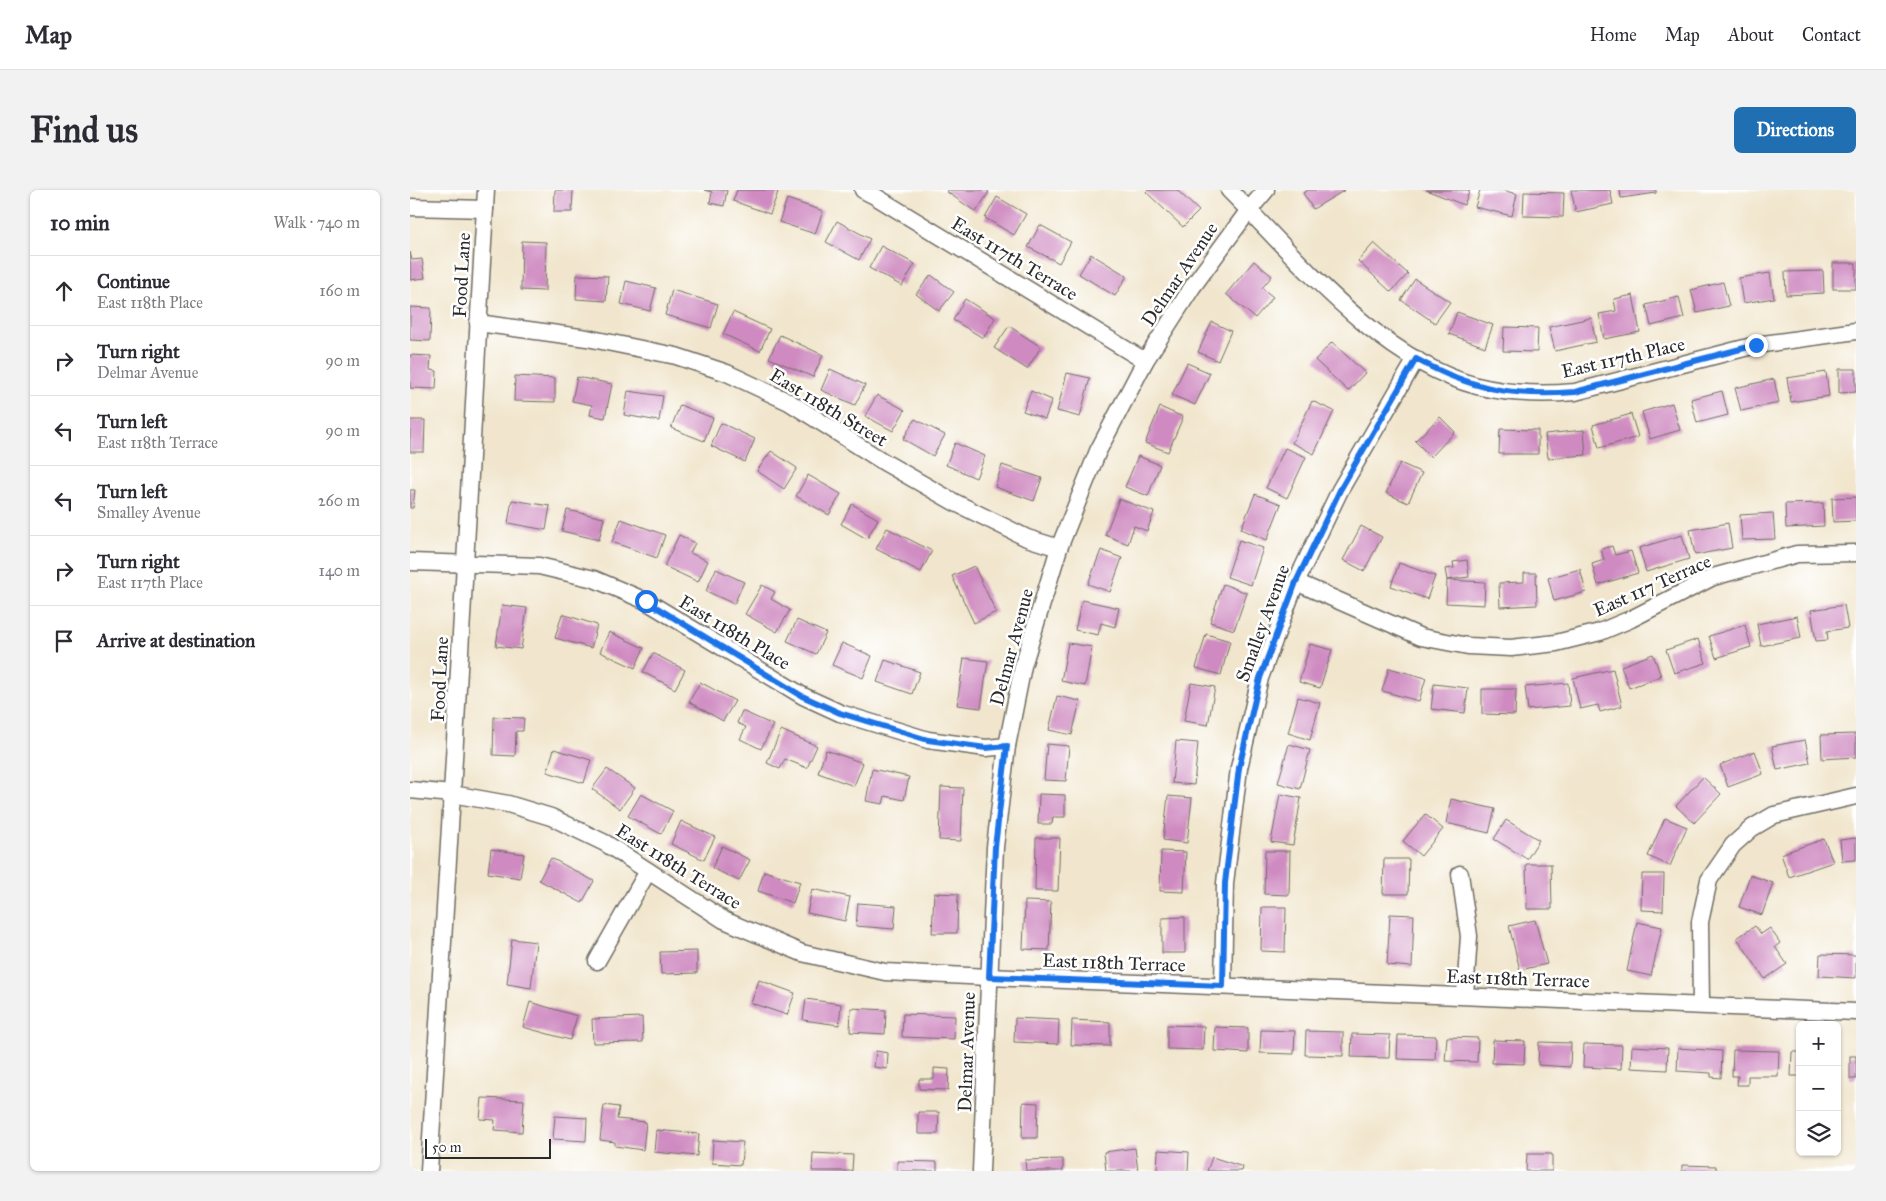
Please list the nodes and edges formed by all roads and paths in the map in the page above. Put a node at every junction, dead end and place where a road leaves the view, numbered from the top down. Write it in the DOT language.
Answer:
graph roads {
  1 [pos="486,190"];
  2 [pos="863,190"];
  3 [pos="1229,190"];
  4 [pos="1266,190"];
  5 [pos="410,207"];
  6 [pos="485,208"];
  7 [pos="1248,210"];
  8 [pos="478,323"];
  9 [pos="1856,331"];
  10 [pos="1416,359"];
  11 [pos="1145,361"];
  12 [pos="1059,548"];
  13 [pos="1856,553"];
  14 [pos="410,562"];
  15 [pos="465,563"];
  16 [pos="1296,582"];
  17 [pos="1007,746"];
  18 [pos="410,790"];
  19 [pos="452,794"];
  20 [pos="1856,796"];
  21 [pos="648,871"];
  22 [pos="1460,874"];
  23 [pos="597,961"];
  24 [pos="989,977"];
  25 [pos="1223,986"];
  26 [pos="1466,995"];
  27 [pos="1701,1005"];
  28 [pos="1856,1012"];
  29 [pos="429,1171"];
  30 [pos="982,1171"];
  1 -- 6 [label="street, Food Lane"];
  2 -- 11 [label="street, East 117th Terrace"];
  3 -- 7 [label="street, East 117th Place"];
  4 -- 7 [label="street, Delmar Avenue"];
  5 -- 6 [label="street"];
  6 -- 8 [label="street, Food Lane"];
  7 -- 10 [label="street, East 117th Place"];
  7 -- 11 [label="street, Delmar Avenue"];
  8 -- 12 [label="street, East 118th Street"];
  8 -- 15 [label="street, Food Lane"];
  9 -- 10 [label="street, East 117th Place"];
  10 -- 16 [label="street, Smalley Avenue"];
  11 -- 12 [label="street, Delmar Avenue"];
  12 -- 17 [label="street, Delmar Avenue"];
  13 -- 16 [label="street, East 117 Terrace"];
  14 -- 15 [label="street, East 118th Place"];
  15 -- 17 [label="street, East 118th Place"];
  15 -- 19 [label="street, Food Lane"];
  16 -- 25 [label="street, Smalley Avenue"];
  17 -- 24 [label="street, Delmar Avenue"];
  18 -- 19 [label="street, East 118th Terrace"];
  19 -- 21 [label="street, East 118th Terrace"];
  19 -- 29 [label="street, Food Lane"];
  20 -- 27 [label="street"];
  21 -- 23 [label="street"];
  21 -- 24 [label="street, East 118th Terrace"];
  22 -- 26 [label="street"];
  24 -- 25 [label="street, East 118th Terrace"];
  24 -- 30 [label="street, Delmar Avenue"];
  25 -- 26 [label="street, East 118th Terrace"];
  26 -- 27 [label="street, East 118th Terrace"];
  27 -- 28 [label="street, East 118th Terrace"];
}
